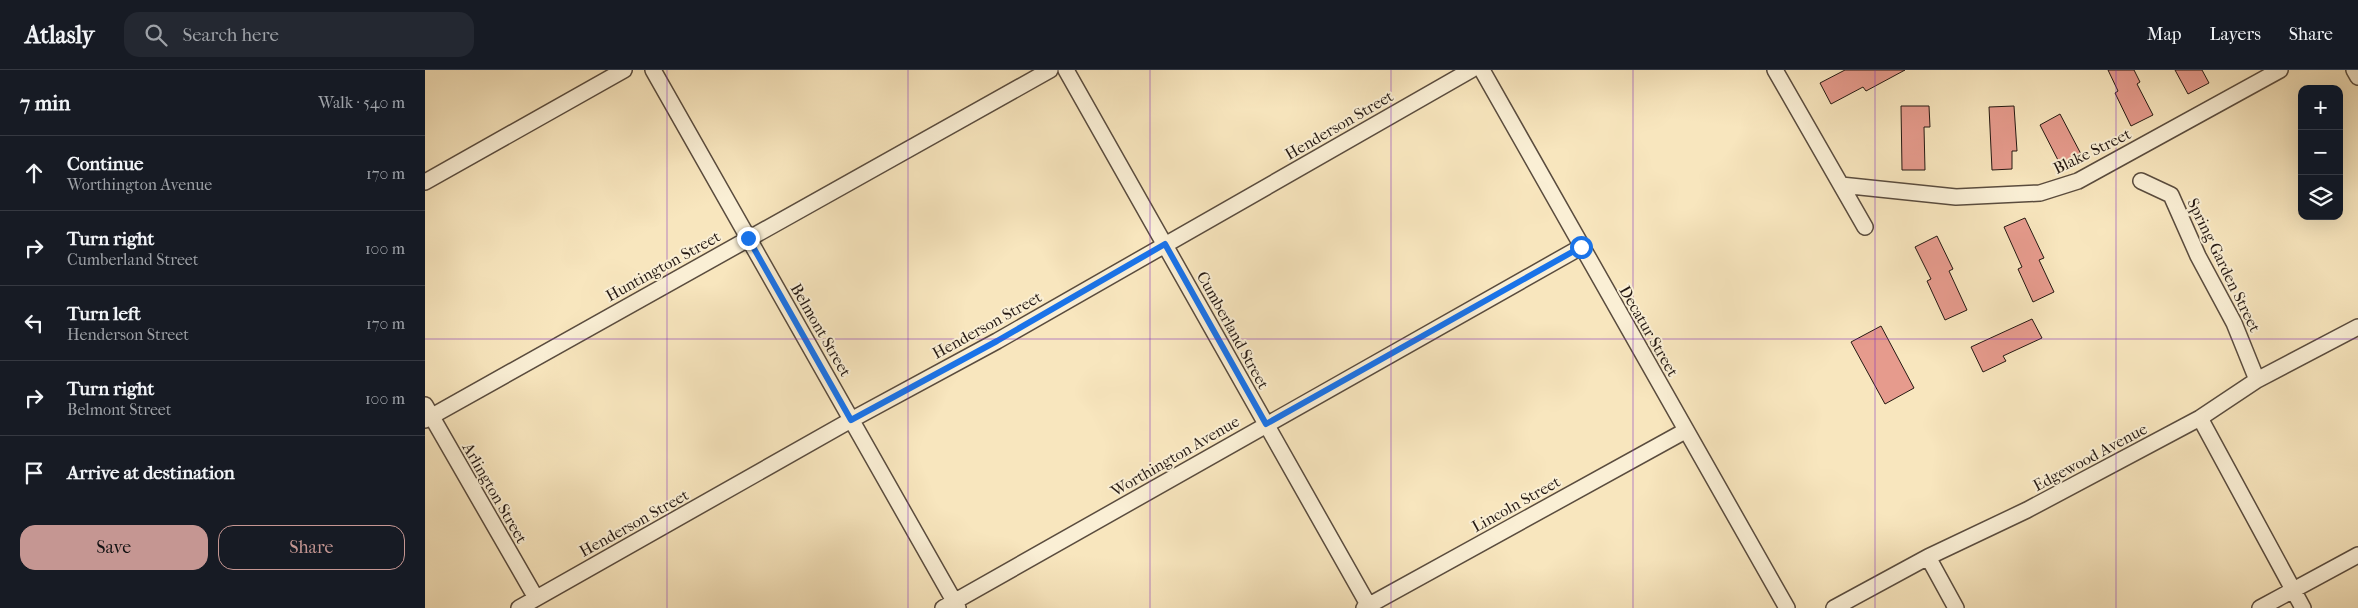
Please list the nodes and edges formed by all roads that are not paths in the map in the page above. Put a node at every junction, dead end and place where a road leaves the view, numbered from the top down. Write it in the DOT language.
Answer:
graph roads {
  1 [pos="624,70"];
  2 [pos="653,70"];
  3 [pos="1050,70"];
  4 [pos="1066,70"];
  5 [pos="1471,70"];
  6 [pos="1482,70"];
  7 [pos="1775,70"];
  8 [pos="2280,70"];
  9 [pos="2355,70"];
  10 [pos="2358,77"];
  11 [pos="2141,181"];
  12 [pos="425,182"];
  13 [pos="1841,186"];
  14 [pos="1865,227"];
  15 [pos="748,238"];
  16 [pos="1165,244"];
  17 [pos="1581,247"];
  18 [pos="2358,327"];
  19 [pos="2257,380"];
  20 [pos="427,414"];
  21 [pos="2201,418"];
  22 [pos="851,420"];
  23 [pos="1266,424"];
  24 [pos="1685,431"];
  25 [pos="2358,555"];
  26 [pos="1928,557"];
  27 [pos="2294,590"];
  28 [pos="536,598"];
  29 [pos="952,606"];
  30 [pos="1367,607"];
  31 [pos="519,608"];
  32 [pos="1787,608"];
  33 [pos="1834,608"];
  34 [pos="1956,608"];
  35 [pos="2261,608"];
  36 [pos="2303,608"];
  1 -- 12 [label="street"];
  2 -- 15 [label="street, Belmont Street"];
  3 -- 15 [label="street, Huntington Street"];
  4 -- 16 [label="street, Cumberland Street"];
  5 -- 16 [label="street, Henderson Street"];
  6 -- 17 [label="street, Decatur Street"];
  7 -- 13 [label="street"];
  8 -- 13 [label="street, Blake Street"];
  9 -- 10 [label="street"];
  11 -- 19 [label="street, Spring Garden Street"];
  13 -- 14 [label="street"];
  15 -- 20 [label="street, Huntington Street"];
  15 -- 22 [label="street, Belmont Street"];
  16 -- 22 [label="street, Henderson Street"];
  16 -- 23 [label="street, Cumberland Street"];
  17 -- 23 [label="street, Worthington Avenue"];
  17 -- 24 [label="street, Decatur Street"];
  18 -- 19 [label="street, Edgewood Avenue"];
  19 -- 21 [label="street, Edgewood Avenue"];
  20 -- 28 [label="street, Arlington Street"];
  21 -- 26 [label="street, Edgewood Avenue"];
  21 -- 27 [label="street"];
  22 -- 28 [label="street, Henderson Street"];
  22 -- 29 [label="street, Belmont Street"];
  23 -- 29 [label="street, Worthington Avenue"];
  23 -- 30 [label="street, Cumberland Street"];
  24 -- 30 [label="street, Lincoln Street"];
  24 -- 32 [label="street, Decatur Street"];
  25 -- 27 [label="street"];
  26 -- 33 [label="street, Edgewood Avenue"];
  26 -- 34 [label="street"];
  27 -- 35 [label="street"];
  27 -- 36 [label="street"];
  28 -- 31 [label="street, Henderson Street"];
}
